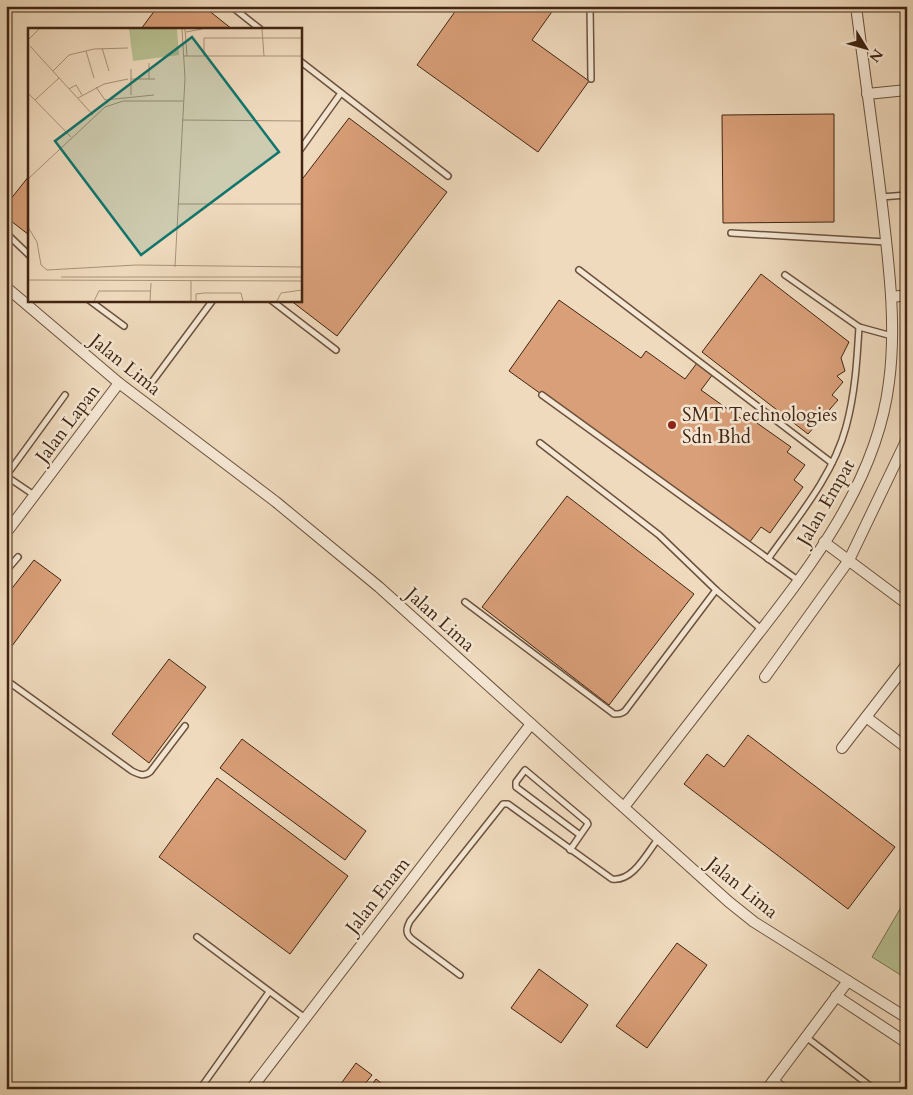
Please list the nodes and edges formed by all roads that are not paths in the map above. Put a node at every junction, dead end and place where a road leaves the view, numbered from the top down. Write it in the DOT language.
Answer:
graph roads {
  1 [pos="10,6"];
  2 [pos="231,6"];
  3 [pos="590,6"];
  4 [pos="856,6"];
  5 [pos="6,11"];
  6 [pos="259,28"];
  7 [pos="301,62"];
  8 [pos="592,79"];
  9 [pos="907,90"];
  10 [pos="341,93"];
  11 [pos="867,94"];
  12 [pos="301,149"];
  13 [pos="448,176"];
  14 [pos="907,195"];
  15 [pos="881,197"];
  16 [pos="6,233"];
  17 [pos="731,233"];
  18 [pos="886,242"];
  19 [pos="28,254"];
  20 [pos="579,270"];
  21 [pos="785,275"];
  22 [pos="6,287"];
  23 [pos="907,295"];
  24 [pos="892,297"];
  25 [pos="90,301"];
  26 [pos="212,301"];
  27 [pos="272,301"];
  28 [pos="124,326"];
  29 [pos="859,327"];
  30 [pos="892,336"];
  31 [pos="336,350"];
  32 [pos="152,382"];
  33 [pos="119,383"];
  34 [pos="65,395"];
  35 [pos="542,395"];
  36 [pos="907,439"];
  37 [pos="540,443"];
  38 [pos="832,463"];
  39 [pos="6,476"];
  40 [pos="35,496"];
  41 [pos="6,514"];
  42 [pos="15,521"];
  43 [pos="6,533"];
  44 [pos="824,542"];
  45 [pos="18,556"];
  46 [pos="768,559"];
  47 [pos="849,560"];
  48 [pos="6,572"];
  49 [pos="799,581"];
  50 [pos="716,590"];
  51 [pos="465,602"];
  52 [pos="907,604"];
  53 [pos="762,630"];
  54 [pos="907,664"];
  55 [pos="765,678"];
  56 [pos="6,680"];
  57 [pos="866,717"];
  58 [pos="531,724"];
  59 [pos="185,726"];
  60 [pos="842,748"];
  61 [pos="907,748"];
  62 [pos="624,807"];
  63 [pos="580,835"];
  64 [pos="658,839"];
  65 [pos="570,850"];
  66 [pos="197,937"];
  67 [pos="460,975"];
  68 [pos="848,981"];
  69 [pos="270,992"];
  70 [pos="836,996"];
  71 [pos="305,1018"];
  72 [pos="907,1018"];
  73 [pos="806,1037"];
  74 [pos="907,1043"];
  75 [pos="770,1085"];
  76 [pos="200,1089"];
  77 [pos="250,1089"];
  78 [pos="784,1089"];
  79 [pos="874,1089"];
  1 -- 5 [label="lane"];
  2 -- 6 [label="lane"];
  3 -- 8 [label="lane"];
  4 -- 11 [label="street, Jalan Empat"];
  7 -- 10 [label="lane"];
  9 -- 11 [label="street"];
  10 -- 12 [label="lane"];
  10 -- 13 [label="lane"];
  11 -- 15 [label="street, Jalan Empat"];
  14 -- 15 [label="lane"];
  15 -- 18 [label="street, Jalan Empat"];
  16 -- 19 [label="lane"];
  17 -- 18 [label="lane"];
  18 -- 24 [label="street, Jalan Empat"];
  20 -- 38 [label="lane"];
  21 -- 29 [label="lane"];
  22 -- 33 [label="street, Jalan Lima"];
  23 -- 24 [label="street"];
  24 -- 30 [label="street, Jalan Empat"];
  25 -- 28 [label="lane"];
  26 -- 32 [label="lane"];
  27 -- 31 [label="lane"];
  29 -- 30 [label="lane"];
  29 -- 38 [label="lane"];
  30 -- 44 [label="street, Jalan Empat"];
  33 -- 40 [label="street, Jalan Lapan"];
  33 -- 58 [label="street, Jalan Lima"];
  34 -- 39 [label="lane"];
  35 -- 46 [label="lane"];
  36 -- 47 [label="street"];
  37 -- 50 [label="lane"];
  38 -- 46 [label="lane"];
  39 -- 40 [label="lane"];
  40 -- 42 [label="street, Jalan Lapan"];
  41 -- 42 [label="lane"];
  42 -- 43 [label="street, Jalan Lapan"];
  44 -- 47 [label="street"];
  44 -- 49 [label="street, Jalan Empat"];
  45 -- 48 [label="lane"];
  46 -- 49 [label="lane"];
  47 -- 52 [label="street"];
  47 -- 55 [label="street"];
  49 -- 53 [label="street, Jalan Empat"];
  50 -- 51 [label="lane"];
  50 -- 53 [label="lane"];
  53 -- 62 [label="street, Jalan Empat"];
  54 -- 57 [label="street"];
  56 -- 59 [label="lane"];
  57 -- 60 [label="street"];
  57 -- 61 [label="street"];
  58 -- 62 [label="street, Jalan Lima"];
  58 -- 71 [label="street, Jalan Enam"];
  62 -- 64 [label="street, Jalan Lima"];
  63 -- 63 [label="lane"];
  63 -- 65 [label="lane"];
  64 -- 65 [label="lane"];
  64 -- 68 [label="street, Jalan Lima"];
  65 -- 67 [label="lane"];
  66 -- 69 [label="lane"];
  68 -- 70 [label="street"];
  68 -- 72 [label="street, Jalan Lima"];
  69 -- 71 [label="lane"];
  69 -- 76 [label="lane"];
  70 -- 73 [label="street"];
  70 -- 74 [label="street"];
  71 -- 77 [label="street, Jalan Enam"];
  73 -- 75 [label="street"];
  73 -- 79 [label="lane"];
  75 -- 78 [label="street"];
}
